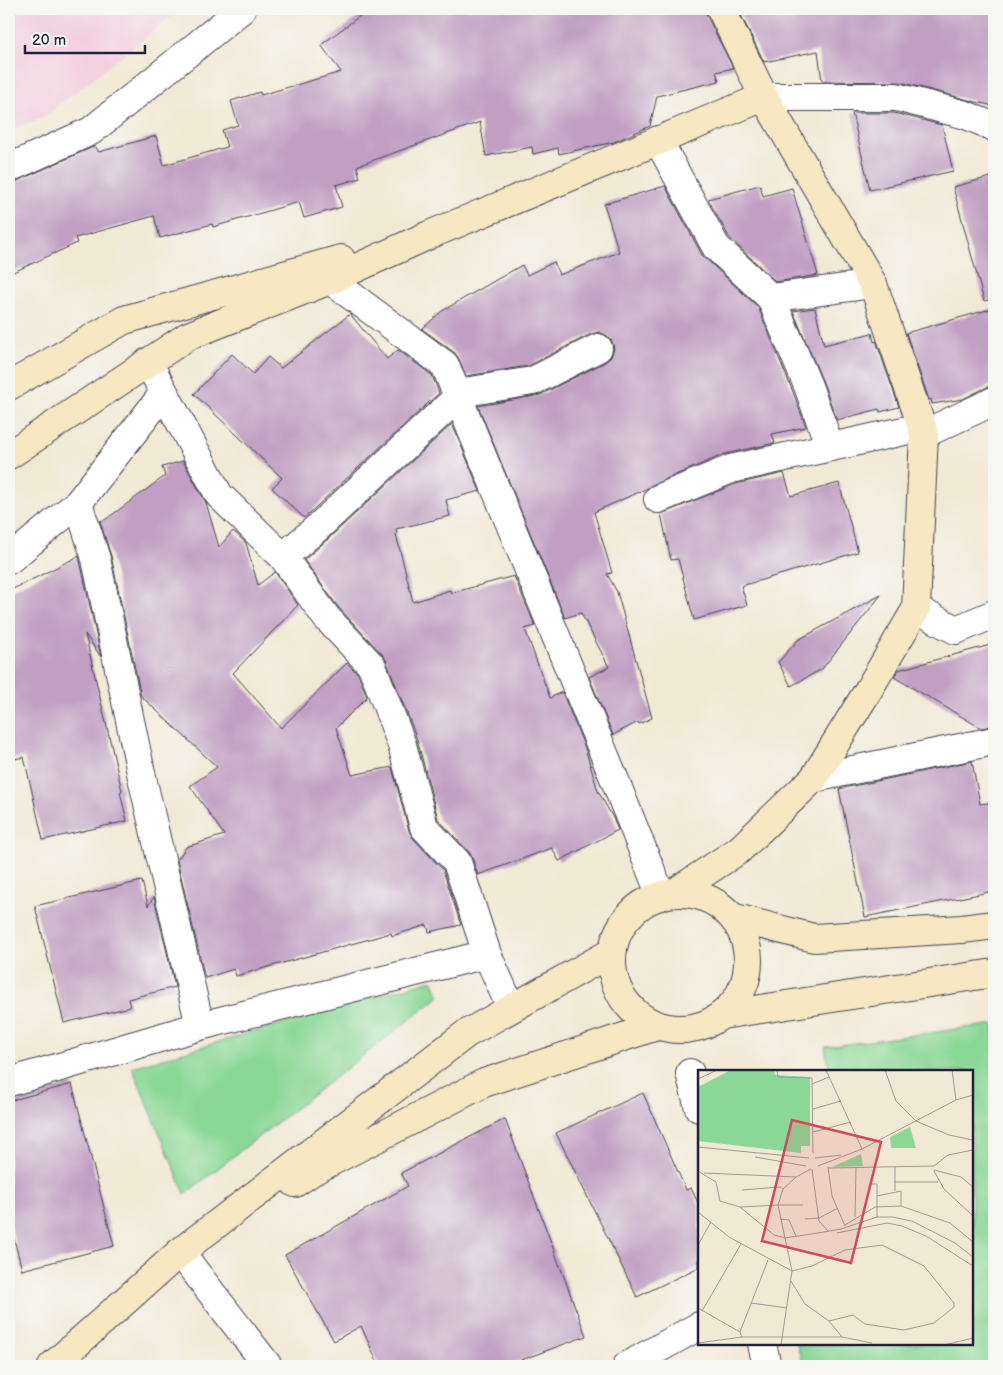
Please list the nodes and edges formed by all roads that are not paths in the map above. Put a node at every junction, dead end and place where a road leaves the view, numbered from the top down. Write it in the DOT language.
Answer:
graph roads {
  1 [pos="242,9"];
  2 [pos="721,9"];
  3 [pos="764,97"];
  4 [pos="994,127"];
  5 [pos="658,140"];
  6 [pos="9,168"];
  7 [pos="429,235"];
  8 [pos="330,280"];
  9 [pos="873,284"];
  10 [pos="771,298"];
  11 [pos="598,348"];
  12 [pos="148,362"];
  13 [pos="9,386"];
  14 [pos="164,393"];
  15 [pos="459,396"];
  16 [pos="994,400"];
  17 [pos="923,431"];
  18 [pos="830,447"];
  19 [pos="9,455"];
  20 [pos="658,499"];
  21 [pos="78,503"];
  22 [pos="283,557"];
  23 [pos="9,560"];
  24 [pos="916,609"];
  25 [pos="994,614"];
  26 [pos="994,741"];
  27 [pos="814,778"];
  28 [pos="668,895"];
  29 [pos="732,917"];
  30 [pos="994,924"];
  31 [pos="612,952"];
  32 [pos="487,954"];
  33 [pos="994,973"];
  34 [pos="511,1008"];
  35 [pos="722,1015"];
  36 [pos="200,1026"];
  37 [pos="657,1026"];
  38 [pos="690,1073"];
  39 [pos="9,1082"];
  40 [pos="698,1104"];
  41 [pos="180,1252"];
  42 [pos="698,1327"];
  43 [pos="762,1345"];
  44 [pos="52,1366"];
  45 [pos="268,1366"];
  46 [pos="628,1366"];
  47 [pos="767,1366"];
  1 -- 6 [label="street"];
  2 -- 3 [label="main road"];
  3 -- 4 [label="street"];
  3 -- 5 [label="main road"];
  3 -- 9 [label="main road"];
  5 -- 7 [label="main road"];
  5 -- 10 [label="street"];
  7 -- 8 [label="main road"];
  7 -- 13 [label="main road"];
  8 -- 12 [label="main road"];
  8 -- 15 [label="street"];
  9 -- 10 [label="street"];
  9 -- 17 [label="main road"];
  10 -- 18 [label="street"];
  11 -- 15 [label="street"];
  12 -- 14 [label="street"];
  12 -- 19 [label="main road"];
  14 -- 21 [label="street"];
  14 -- 22 [label="street"];
  15 -- 22 [label="street"];
  15 -- 28 [label="street"];
  16 -- 17 [label="street"];
  17 -- 18 [label="street"];
  17 -- 24 [label="main road"];
  18 -- 20 [label="street"];
  21 -- 23 [label="street"];
  21 -- 36 [label="street"];
  22 -- 32 [label="street"];
  24 -- 25 [label="street"];
  24 -- 27 [label="main road"];
  26 -- 27 [label="street"];
  27 -- 28 [label="main road"];
  28 -- 29 [label="main road"];
  28 -- 31 [label="main road"];
  29 -- 30 [label="main road"];
  29 -- 35 [label="main road"];
  31 -- 34 [label="main road"];
  31 -- 37 [label="main road"];
  32 -- 34 [label="street"];
  32 -- 36 [label="street"];
  33 -- 35 [label="main road"];
  34 -- 41 [label="main road"];
  35 -- 37 [label="main road"];
  36 -- 39 [label="street"];
  37 -- 41 [label="main road"];
  38 -- 40 [label="street"];
  41 -- 44 [label="main road"];
  41 -- 45 [label="street"];
  42 -- 46 [label="street"];
  43 -- 47 [label="street"];
}
